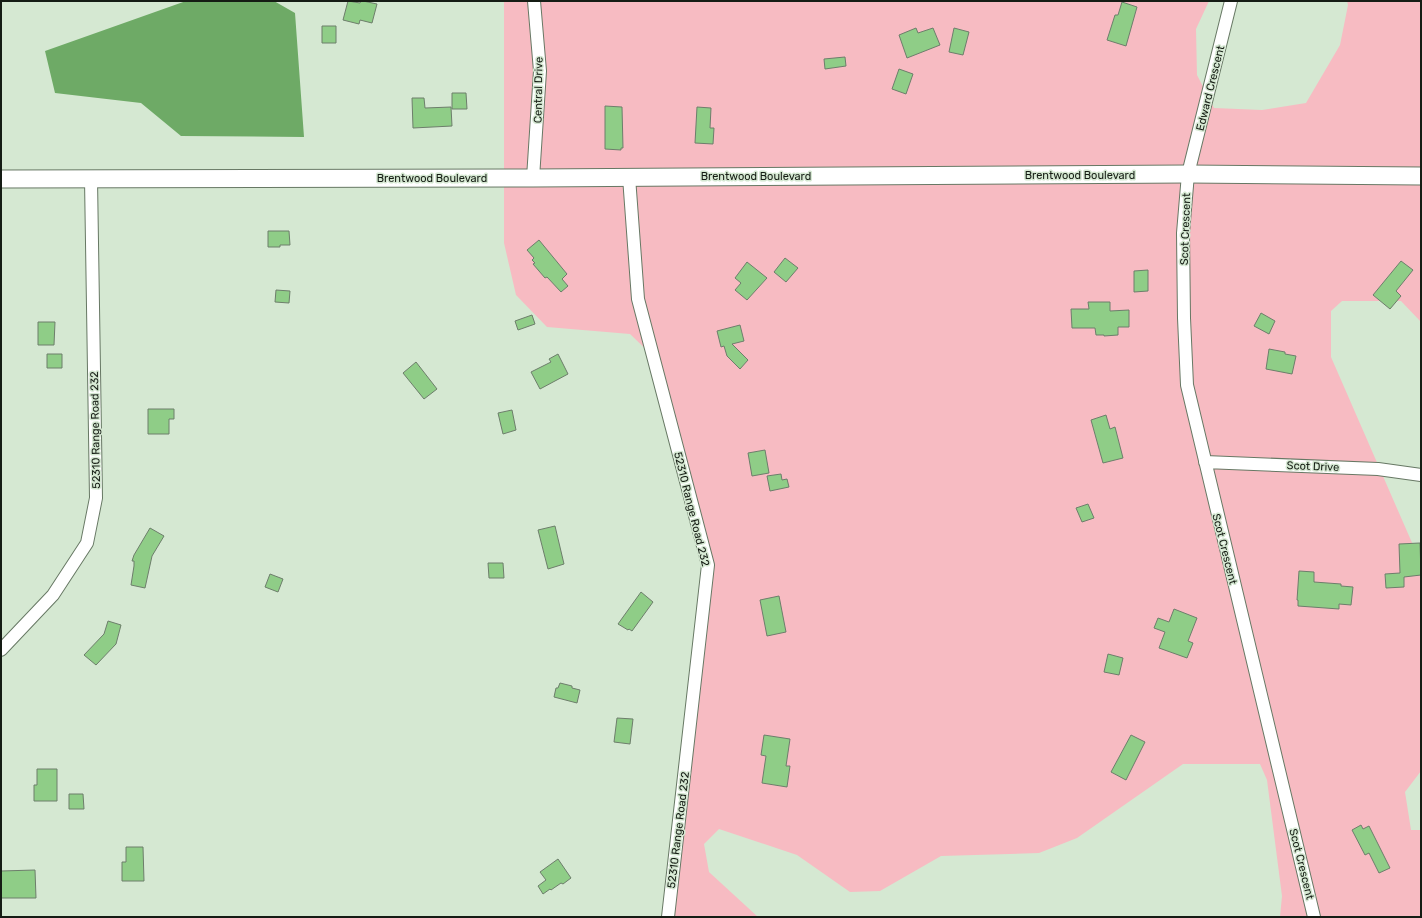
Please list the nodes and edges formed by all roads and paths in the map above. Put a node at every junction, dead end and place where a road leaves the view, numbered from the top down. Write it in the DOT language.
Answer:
graph roads {
  1 [pos="534,1"];
  2 [pos="1231,1"];
  3 [pos="1188,174"];
  4 [pos="1421,176"];
  5 [pos="628,177"];
  6 [pos="533,178"];
  7 [pos="1,179"];
  8 [pos="91,179"];
  9 [pos="1205,462"];
  10 [pos="1421,476"];
  11 [pos="1,650"];
  12 [pos="668,917"];
  13 [pos="1314,917"];
  1 -- 6 [label="street, Central Drive"];
  2 -- 3 [label="street, Edward Crescent"];
  3 -- 4 [label="street, Brentwood Boulevard"];
  3 -- 5 [label="street, Brentwood Boulevard"];
  3 -- 9 [label="street, Scot Crescent"];
  5 -- 6 [label="street, Brentwood Boulevard"];
  5 -- 12 [label="street, 52310 Range Road 232"];
  6 -- 8 [label="street, Brentwood Boulevard"];
  7 -- 8 [label="street, Brentwood Boulevard"];
  8 -- 11 [label="street, 52310 Range Road 232"];
  9 -- 10 [label="street, Scot Drive"];
  9 -- 13 [label="street, Scot Crescent"];
}
